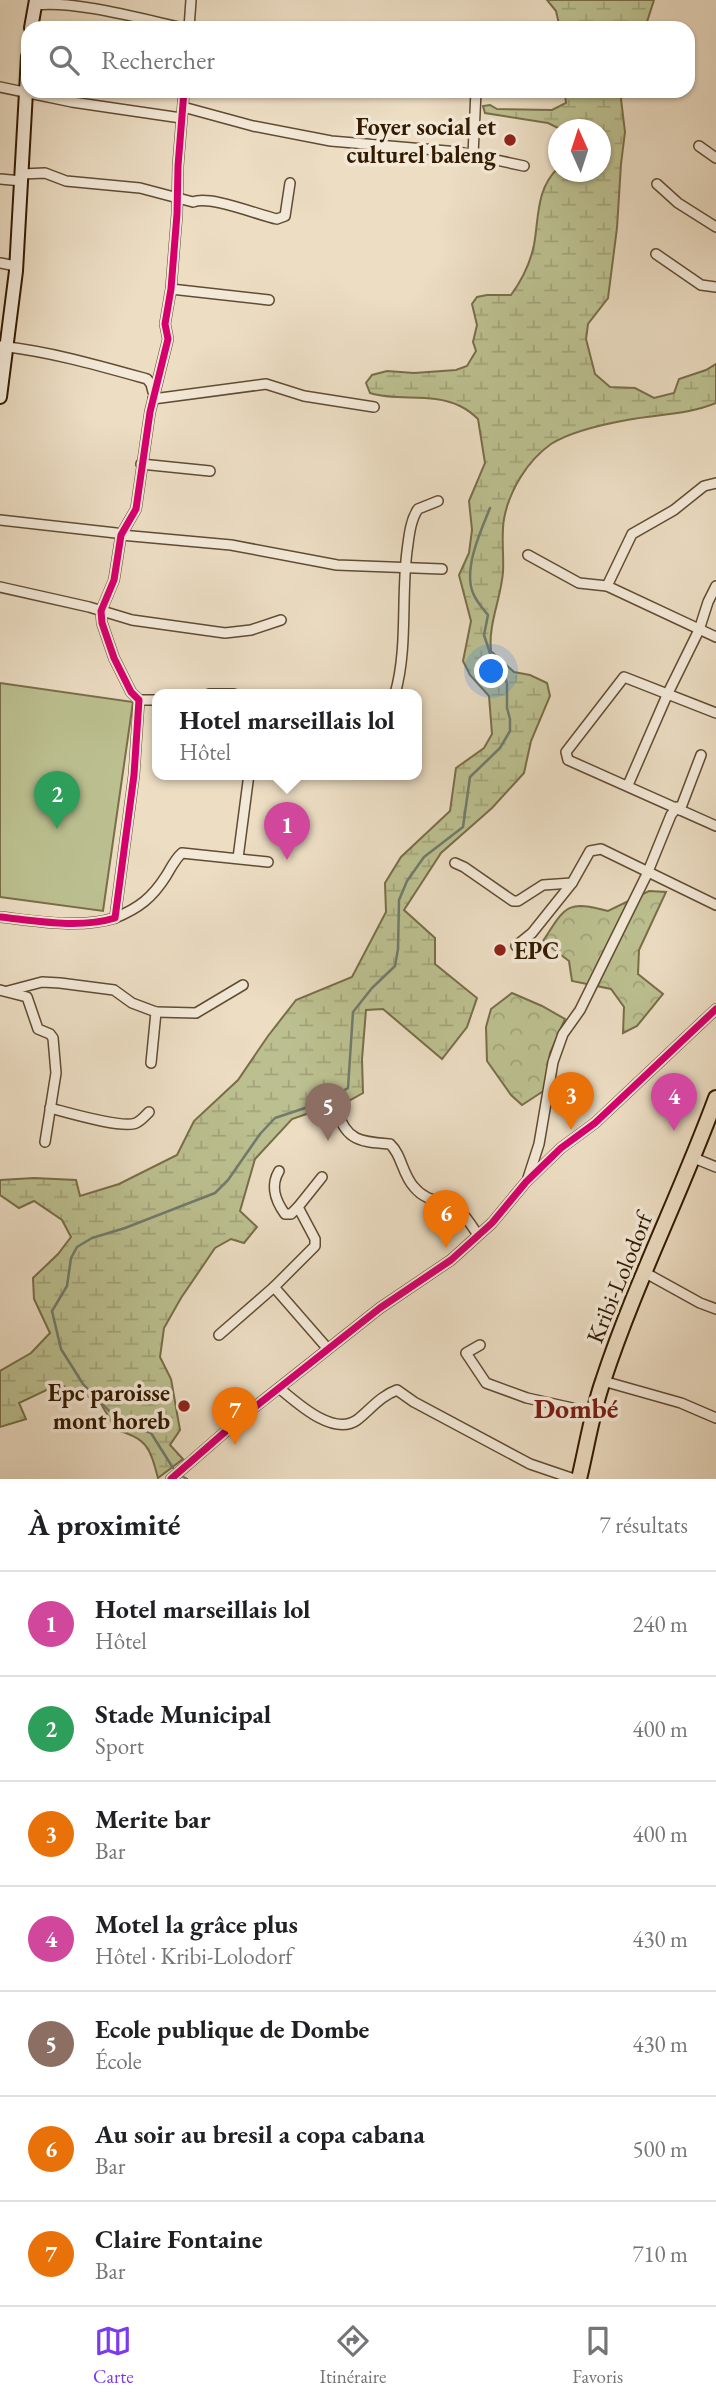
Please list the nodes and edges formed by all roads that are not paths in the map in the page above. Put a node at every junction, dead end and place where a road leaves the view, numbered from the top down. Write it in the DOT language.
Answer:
graph roads {
  1 [pos="191,0"];
  2 [pos="35,2"];
  3 [pos="33,21"];
  4 [pos="149,21"];
  5 [pos="189,21"];
  6 [pos="0,87"];
  7 [pos="21,93"];
  8 [pos="26,98"];
  9 [pos="59,98"];
  10 [pos="183,98"];
  11 [pos="476,98"];
  12 [pos="182,113"];
  13 [pos="699,146"];
  14 [pos="473,155"];
  15 [pos="716,158"];
  16 [pos="524,166"];
  17 [pos="22,178"];
  18 [pos="0,179"];
  19 [pos="290,183"];
  20 [pos="657,184"];
  21 [pos="176,197"];
  22 [pos="716,226"];
  23 [pos="656,254"];
  24 [pos="0,263"];
  25 [pos="16,266"];
  26 [pos="714,285"];
  27 [pos="171,289"];
  28 [pos="269,300"];
  29 [pos="3,347"];
  30 [pos="0,397"];
  31 [pos="154,398"];
  32 [pos="374,407"];
  33 [pos="141,464"];
  34 [pos="210,471"];
  35 [pos="716,483"];
  36 [pos="438,501"];
  37 [pos="0,520"];
  38 [pos="121,535"];
  39 [pos="528,555"];
  40 [pos="405,568"];
  41 [pos="442,569"];
  42 [pos="607,586"];
  43 [pos="716,586"];
  44 [pos="0,587"];
  45 [pos="101,611"];
  46 [pos="281,620"];
  47 [pos="699,630"];
  48 [pos="716,637"];
  49 [pos="397,689"];
  50 [pos="668,693"];
  51 [pos="139,700"];
  52 [pos="152,700"];
  53 [pos="716,713"];
  54 [pos="701,755"];
  55 [pos="247,780"];
  56 [pos="628,785"];
  57 [pos="679,808"];
  58 [pos="716,826"];
  59 [pos="238,858"];
  60 [pos="268,862"];
  61 [pos="455,863"];
  62 [pos="647,874"];
  63 [pos="572,883"];
  64 [pos="716,905"];
  65 [pos="0,917"];
  66 [pos="115,918"];
  67 [pos="516,946"];
  68 [pos="243,985"];
  69 [pos="4,990"];
  70 [pos="156,1012"];
  71 [pos="714,1012"];
  72 [pos="151,1063"];
  73 [pos="716,1098"];
  74 [pos="50,1108"];
  75 [pos="149,1112"];
  76 [pos="338,1112"];
  77 [pos="45,1142"];
  78 [pos="694,1158"];
  79 [pos="716,1167"];
  80 [pos="279,1171"];
  81 [pos="322,1177"];
  82 [pos="526,1182"];
  83 [pos="298,1207"];
  84 [pos="478,1235"];
  85 [pos="644,1272"];
  86 [pos="274,1287"];
  87 [pos="715,1307"];
  88 [pos="219,1335"];
  89 [pos="480,1345"];
  90 [pos="328,1349"];
  91 [pos="603,1381"];
  92 [pos="279,1388"];
  93 [pos="595,1413"];
  94 [pos="716,1418"];
  95 [pos="172,1478"];
  96 [pos="574,1479"];
  97 [pos="579,1479"];
  1 -- 5 [label="street"];
  2 -- 3 [label="street"];
  2 -- 4 [label="street"];
  6 -- 7 [label="street"];
  8 -- 17 [label="street"];
  9 -- 12 [label="street"];
  10 -- 12 [label="street"];
  11 -- 14 [label="street"];
  12 -- 14 [label="street"];
  12 -- 21 [label="street"];
  13 -- 15 [label="street"];
  14 -- 16 [label="street"];
  17 -- 18 [label="street"];
  17 -- 21 [label="street"];
  17 -- 25 [label="street"];
  19 -- 21 [label="street"];
  20 -- 22 [label="street"];
  21 -- 27 [label="street"];
  23 -- 26 [label="street"];
  24 -- 25 [label="street"];
  25 -- 29 [label="street"];
  27 -- 28 [label="street"];
  27 -- 31 [label="street"];
  29 -- 30 [label="street"];
  29 -- 31 [label="street"];
  31 -- 32 [label="street"];
  31 -- 33 [label="street"];
  33 -- 34 [label="street"];
  33 -- 38 [label="street"];
  35 -- 42 [label="street"];
  36 -- 40 [label="street"];
  37 -- 38 [label="street"];
  38 -- 40 [label="street"];
  38 -- 45 [label="street"];
  39 -- 42 [label="street"];
  40 -- 41 [label="street"];
  40 -- 49 [label="street"];
  42 -- 47 [label="street"];
  43 -- 47 [label="street"];
  44 -- 45 [label="street"];
  45 -- 46 [label="street"];
  45 -- 51 [label="street"];
  47 -- 48 [label="street"];
  47 -- 50 [label="street"];
  50 -- 53 [label="street"];
  50 -- 56 [label="street"];
  50 -- 56 [label="street"];
  51 -- 52 [label="street"];
  51 -- 66 [label="street"];
  54 -- 57 [label="street"];
  55 -- 59 [label="street"];
  56 -- 57 [label="street"];
  57 -- 58 [label="street"];
  57 -- 62 [label="street"];
  59 -- 60 [label="street"];
  59 -- 66 [label="street"];
  61 -- 63 [label="street"];
  62 -- 63 [label="street"];
  62 -- 64 [label="street"];
  62 -- 82 [label="street"];
  63 -- 67 [label="street"];
  65 -- 66 [label="street"];
  68 -- 70 [label="street"];
  69 -- 70 [label="street"];
  69 -- 74 [label="street"];
  70 -- 72 [label="street"];
  71 -- 82 [label="street"];
  73 -- 78 [label="main road, Kribi-Lolodorf"];
  74 -- 75 [label="street"];
  74 -- 77 [label="street"];
  76 -- 84 [label="street"];
  78 -- 79 [label="street"];
  78 -- 85 [label="main road, Kribi-Lolodorf"];
  80 -- 83 [label="street"];
  81 -- 83 [label="street"];
  82 -- 84 [label="street"];
  83 -- 86 [label="street"];
  84 -- 90 [label="street"];
  85 -- 87 [label="street"];
  85 -- 91 [label="main road, Kribi-Lolodorf"];
  86 -- 88 [label="street"];
  86 -- 90 [label="street"];
  89 -- 93 [label="street"];
  90 -- 92 [label="street"];
  91 -- 93 [label="main road, Kribi-Lolodorf"];
  91 -- 94 [label="street"];
  92 -- 95 [label="street"];
  92 -- 96 [label="street"];
  93 -- 97 [label="main road, Kribi-Lolodorf"];
}
